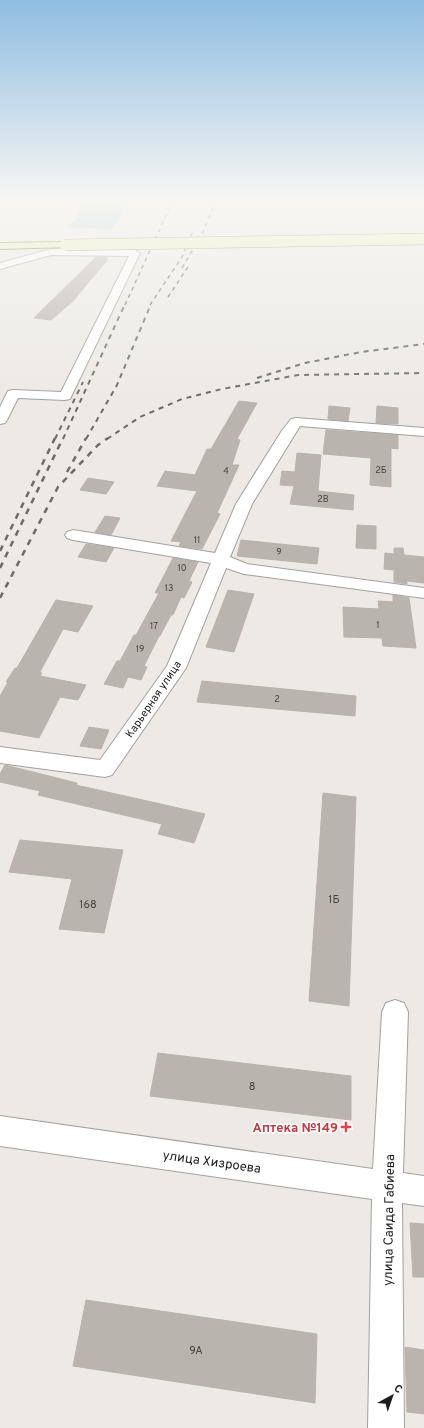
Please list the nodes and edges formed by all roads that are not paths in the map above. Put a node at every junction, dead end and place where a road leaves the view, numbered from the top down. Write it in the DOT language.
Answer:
graph roads {
  1 [pos="32,265"];
  2 [pos="129,265"];
  3 [pos="22,271"];
  4 [pos="0,420"];
  5 [pos="424,432"];
  6 [pos="73,535"];
  7 [pos="220,559"];
  8 [pos="424,593"];
  9 [pos="0,754"];
  10 [pos="395,1012"];
  11 [pos="0,1131"];
  12 [pos="387,1186"];
  13 [pos="424,1191"];
  14 [pos="386,1428"];
  1 -- 3 [label="street"];
  2 -- 4 [label="street"];
  5 -- 7 [label="street, Карьерная улица"];
  6 -- 7 [label="street"];
  7 -- 8 [label="street"];
  7 -- 9 [label="street, Карьерная улица"];
  10 -- 12 [label="street, улица Саида Габиева"];
  11 -- 12 [label="street, улица Хизроева"];
  12 -- 13 [label="street, улица Хизроева"];
  12 -- 14 [label="street, улица Саида Габиева"];
}
